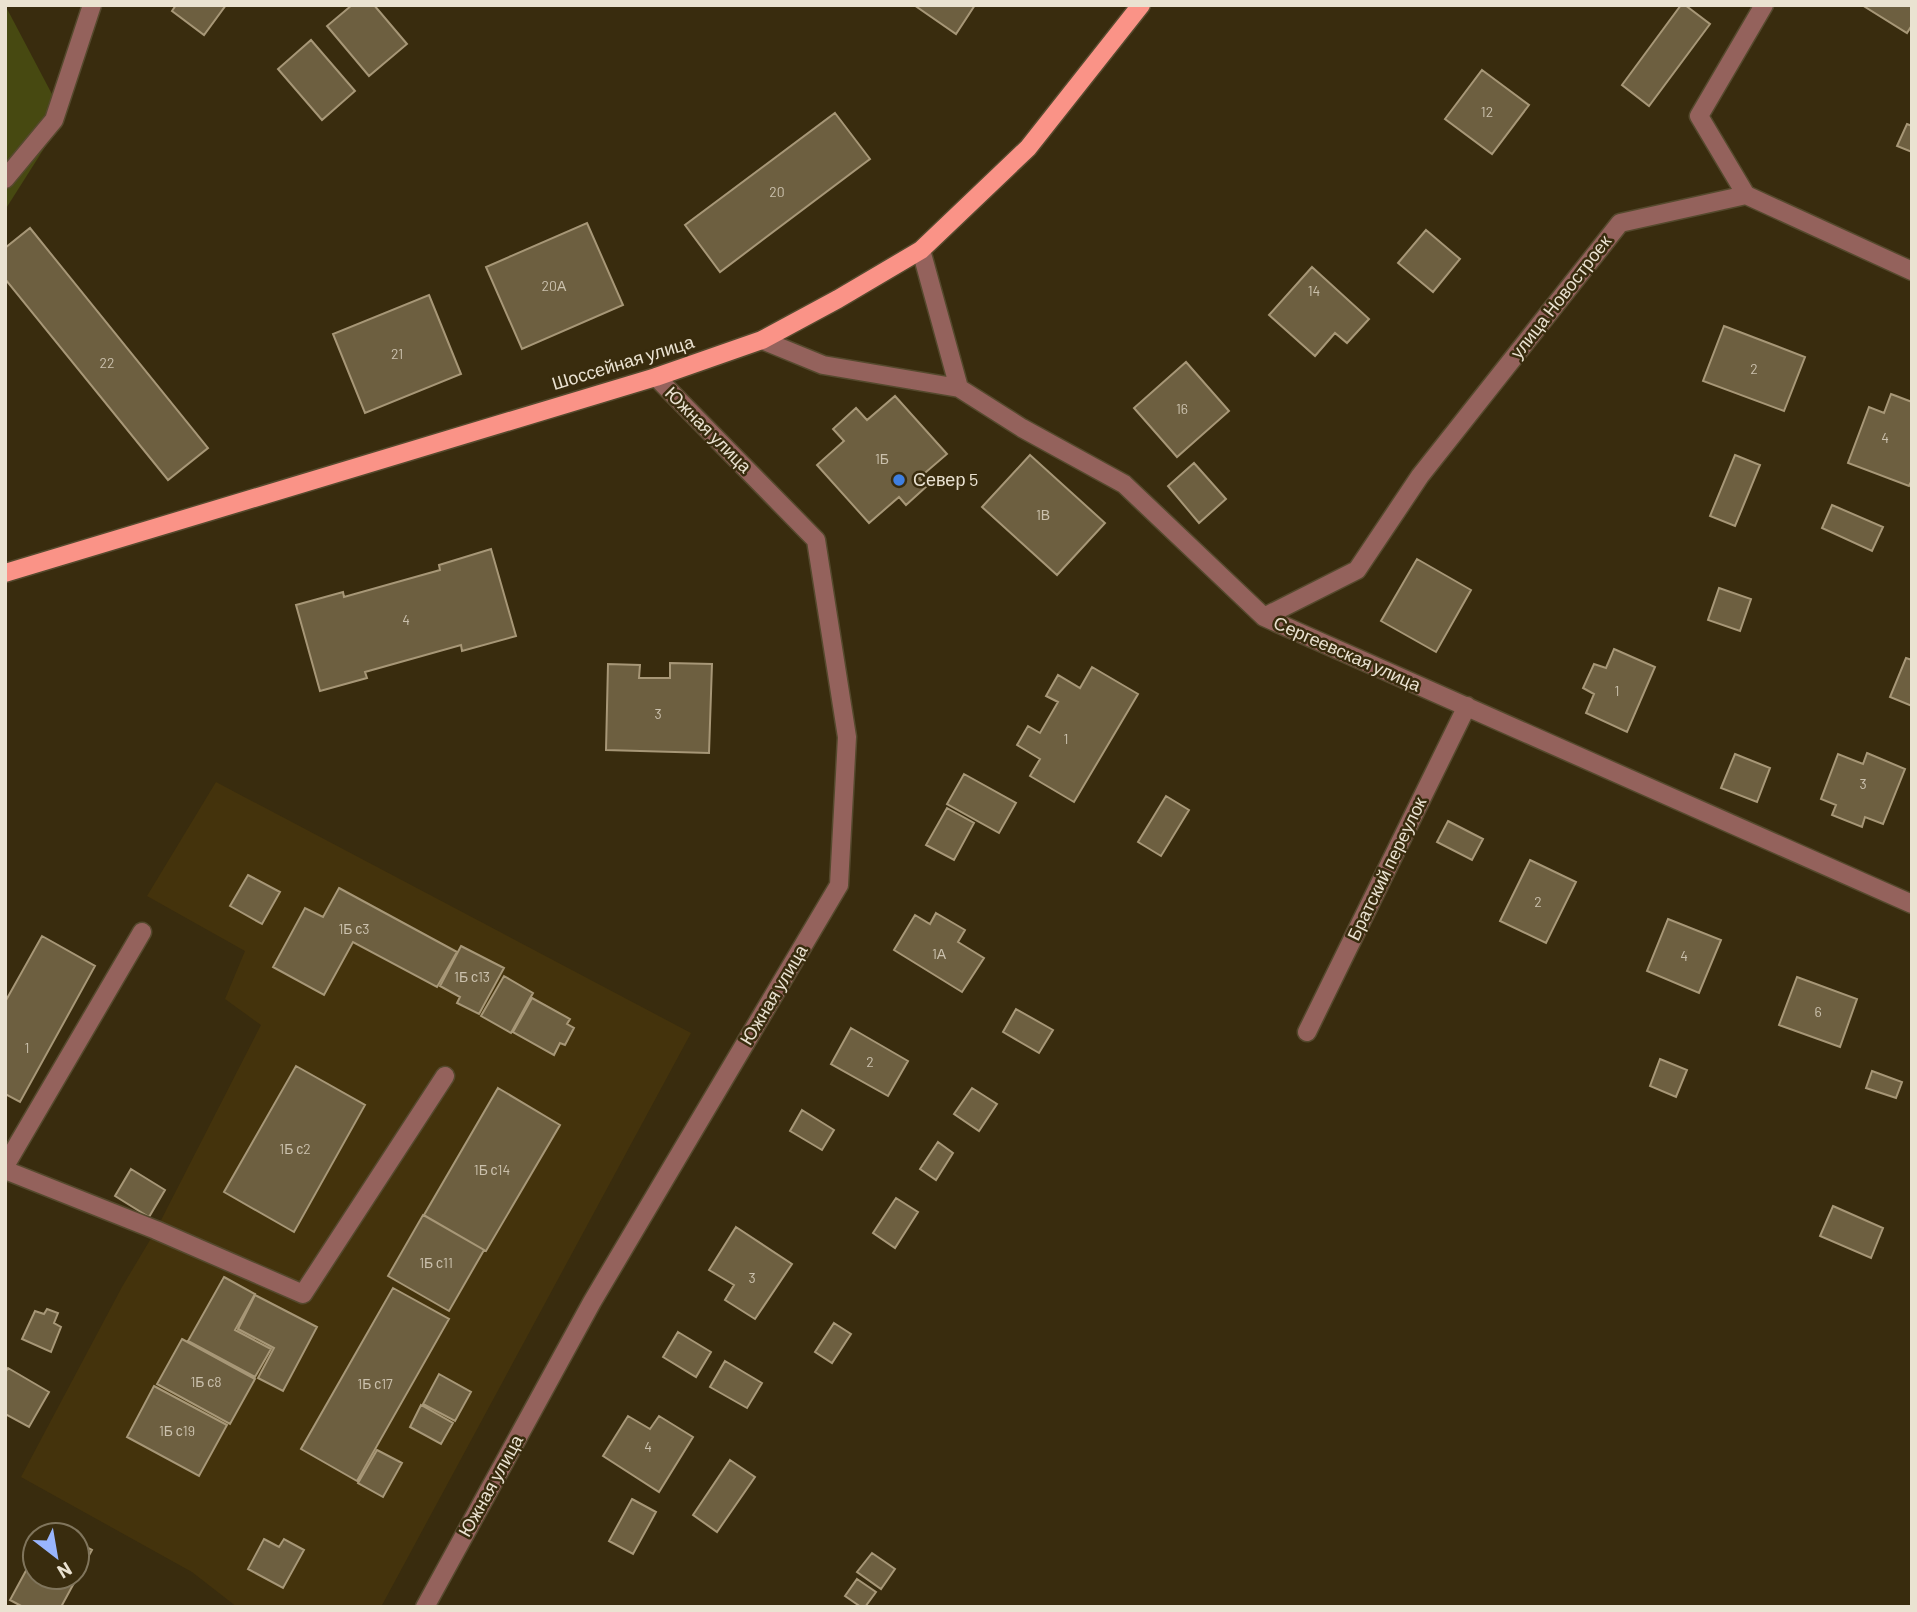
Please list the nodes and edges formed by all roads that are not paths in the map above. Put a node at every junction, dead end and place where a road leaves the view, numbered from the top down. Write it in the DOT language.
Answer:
graph roads {
  1 [pos="92,5"];
  2 [pos="1141,5"];
  3 [pos="1765,5"];
  4 [pos="5,179"];
  5 [pos="1746,195"];
  6 [pos="921,250"];
  7 [pos="1912,271"];
  8 [pos="762,340"];
  9 [pos="656,377"];
  10 [pos="959,388"];
  11 [pos="5,573"];
  12 [pos="1264,617"];
  13 [pos="1467,706"];
  14 [pos="1912,904"];
  15 [pos="142,932"];
  16 [pos="1307,1032"];
  17 [pos="445,1076"];
  18 [pos="5,1168"];
  19 [pos="425,1607"];
  1 -- 4 [label="street"];
  2 -- 6 [label="main road, Шоссейная улица"];
  3 -- 5 [label="street"];
  5 -- 7 [label="street"];
  5 -- 12 [label="street, улица Новостроек"];
  6 -- 8 [label="main road, Шоссейная улица"];
  6 -- 10 [label="street"];
  8 -- 9 [label="main road, Шоссейная улица"];
  8 -- 10 [label="street"];
  9 -- 11 [label="main road, Шоссейная улица"];
  9 -- 19 [label="street, Южная улица"];
  10 -- 12 [label="street, Сергеевская улица"];
  12 -- 13 [label="street, Сергеевская улица"];
  13 -- 14 [label="street, Сергеевская улица"];
  13 -- 16 [label="street, Братский переулок"];
  15 -- 18 [label="street"];
  17 -- 18 [label="street"];
}
